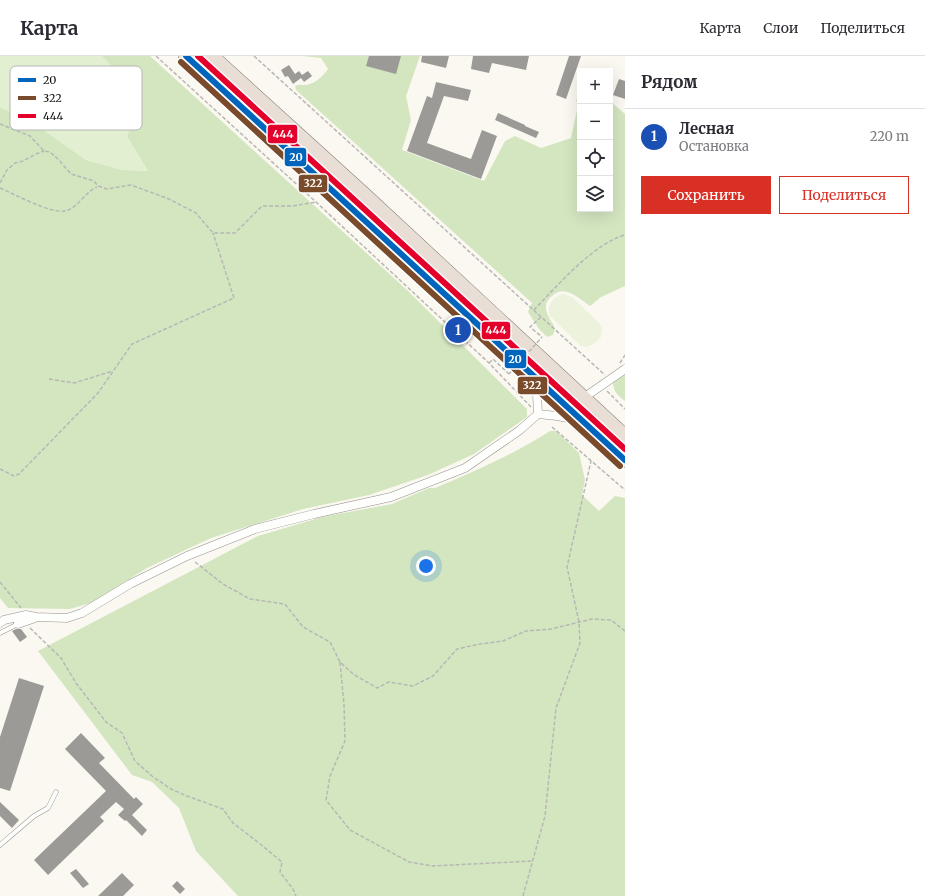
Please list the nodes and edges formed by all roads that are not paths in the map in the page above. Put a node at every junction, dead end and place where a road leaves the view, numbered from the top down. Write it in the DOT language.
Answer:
graph roads {
  1 [pos="186,56"];
  2 [pos="211,56"];
  3 [pos="523,366"];
  4 [pos="622,367"];
  5 [pos="582,399"];
  6 [pos="535,412"];
  7 [pos="584,422"];
  8 [pos="625,437"];
  9 [pos="625,460"];
  10 [pos="23,620"];
  11 [pos="0,623"];
  12 [pos="0,633"];
  13 [pos="56,792"];
  14 [pos="0,844"];
  1 -- 3 [label="highway"];
  2 -- 5 [label="highway"];
  3 -- 6 [label="street"];
  3 -- 7 [label="highway"];
  4 -- 5 [label="street"];
  5 -- 8 [label="highway"];
  6 -- 7 [label="street"];
  6 -- 10 [label="street"];
  7 -- 9 [label="highway"];
  10 -- 11 [label="street"];
  10 -- 12 [label="lane"];
  13 -- 14 [label="lane"];
}
